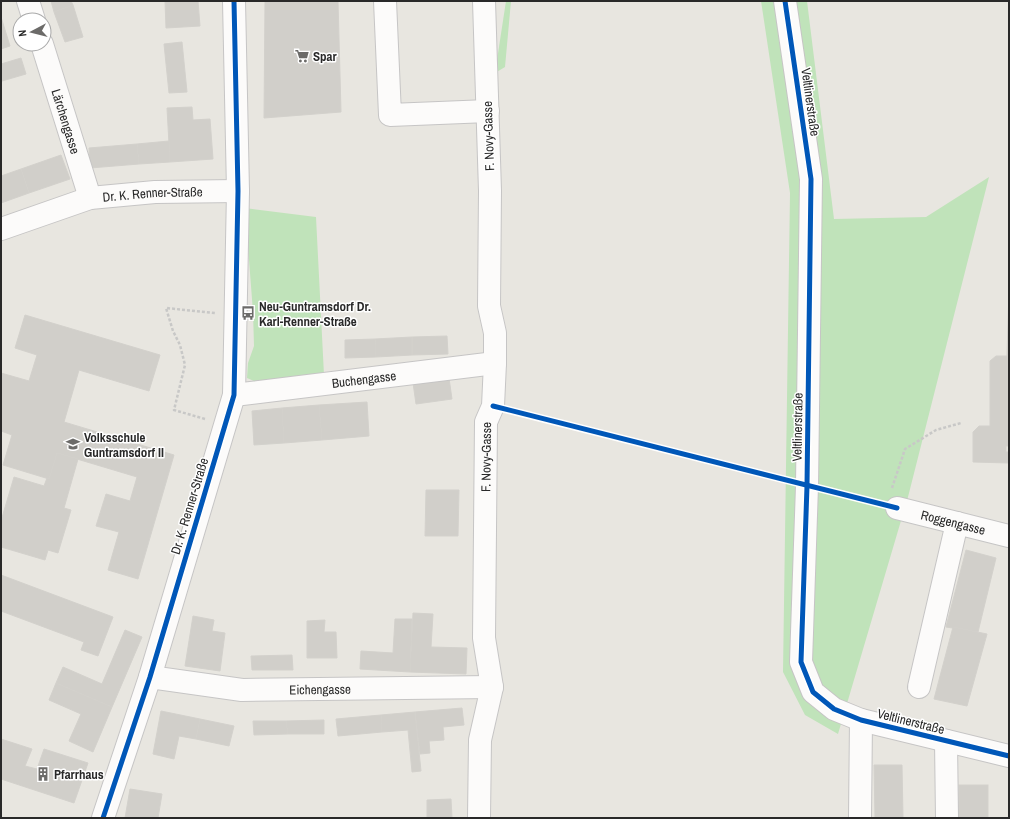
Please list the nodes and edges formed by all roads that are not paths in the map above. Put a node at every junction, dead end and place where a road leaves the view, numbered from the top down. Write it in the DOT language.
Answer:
graph roads {
  1 [pos="28,1"];
  2 [pos="234,1"];
  3 [pos="385,1"];
  4 [pos="484,1"];
  5 [pos="785,1"];
  6 [pos="31,12"];
  7 [pos="44,52"];
  8 [pos="488,111"];
  9 [pos="238,191"];
  10 [pos="90,198"];
  11 [pos="1,229"];
  12 [pos="495,363"];
  13 [pos="234,395"];
  14 [pos="894,500"];
  15 [pos="957,524"];
  16 [pos="1009,536"];
  17 [pos="150,677"];
  18 [pos="492,686"];
  19 [pos="920,687"];
  20 [pos="861,720"];
  21 [pos="946,741"];
  22 [pos="1009,756"];
  23 [pos="103,818"];
  24 [pos="479,818"];
  25 [pos="860,818"];
  26 [pos="947,818"];
  1 -- 6 [label="street"];
  2 -- 9 [label="street"];
  3 -- 8 [label="street"];
  4 -- 8 [label="street, F. Novy-Gasse"];
  5 -- 20 [label="street, Veltlinerstraße"];
  7 -- 10 [label="street, Lärchengasse"];
  8 -- 12 [label="street, F. Novy-Gasse"];
  9 -- 10 [label="street, Dr. K. Renner-Straße"];
  9 -- 13 [label="street, Dr. K. Renner-Straße"];
  10 -- 11 [label="street, Dr. K. Renner-Straße"];
  12 -- 13 [label="street, Buchengasse"];
  12 -- 18 [label="street, F. Novy-Gasse"];
  13 -- 17 [label="street, Dr. K. Renner-Straße"];
  14 -- 15 [label="street, Roggengasse"];
  15 -- 16 [label="street, Roggengasse"];
  15 -- 19 [label="street"];
  17 -- 18 [label="street, Eichengasse"];
  17 -- 23 [label="street, Dr. K. Renner-Straße"];
  18 -- 24 [label="street, F. Novy-Gasse"];
  20 -- 21 [label="street, Veltlinerstraße"];
  20 -- 25 [label="street"];
  21 -- 22 [label="street, Veltlinerstraße"];
  21 -- 26 [label="street"];
}
